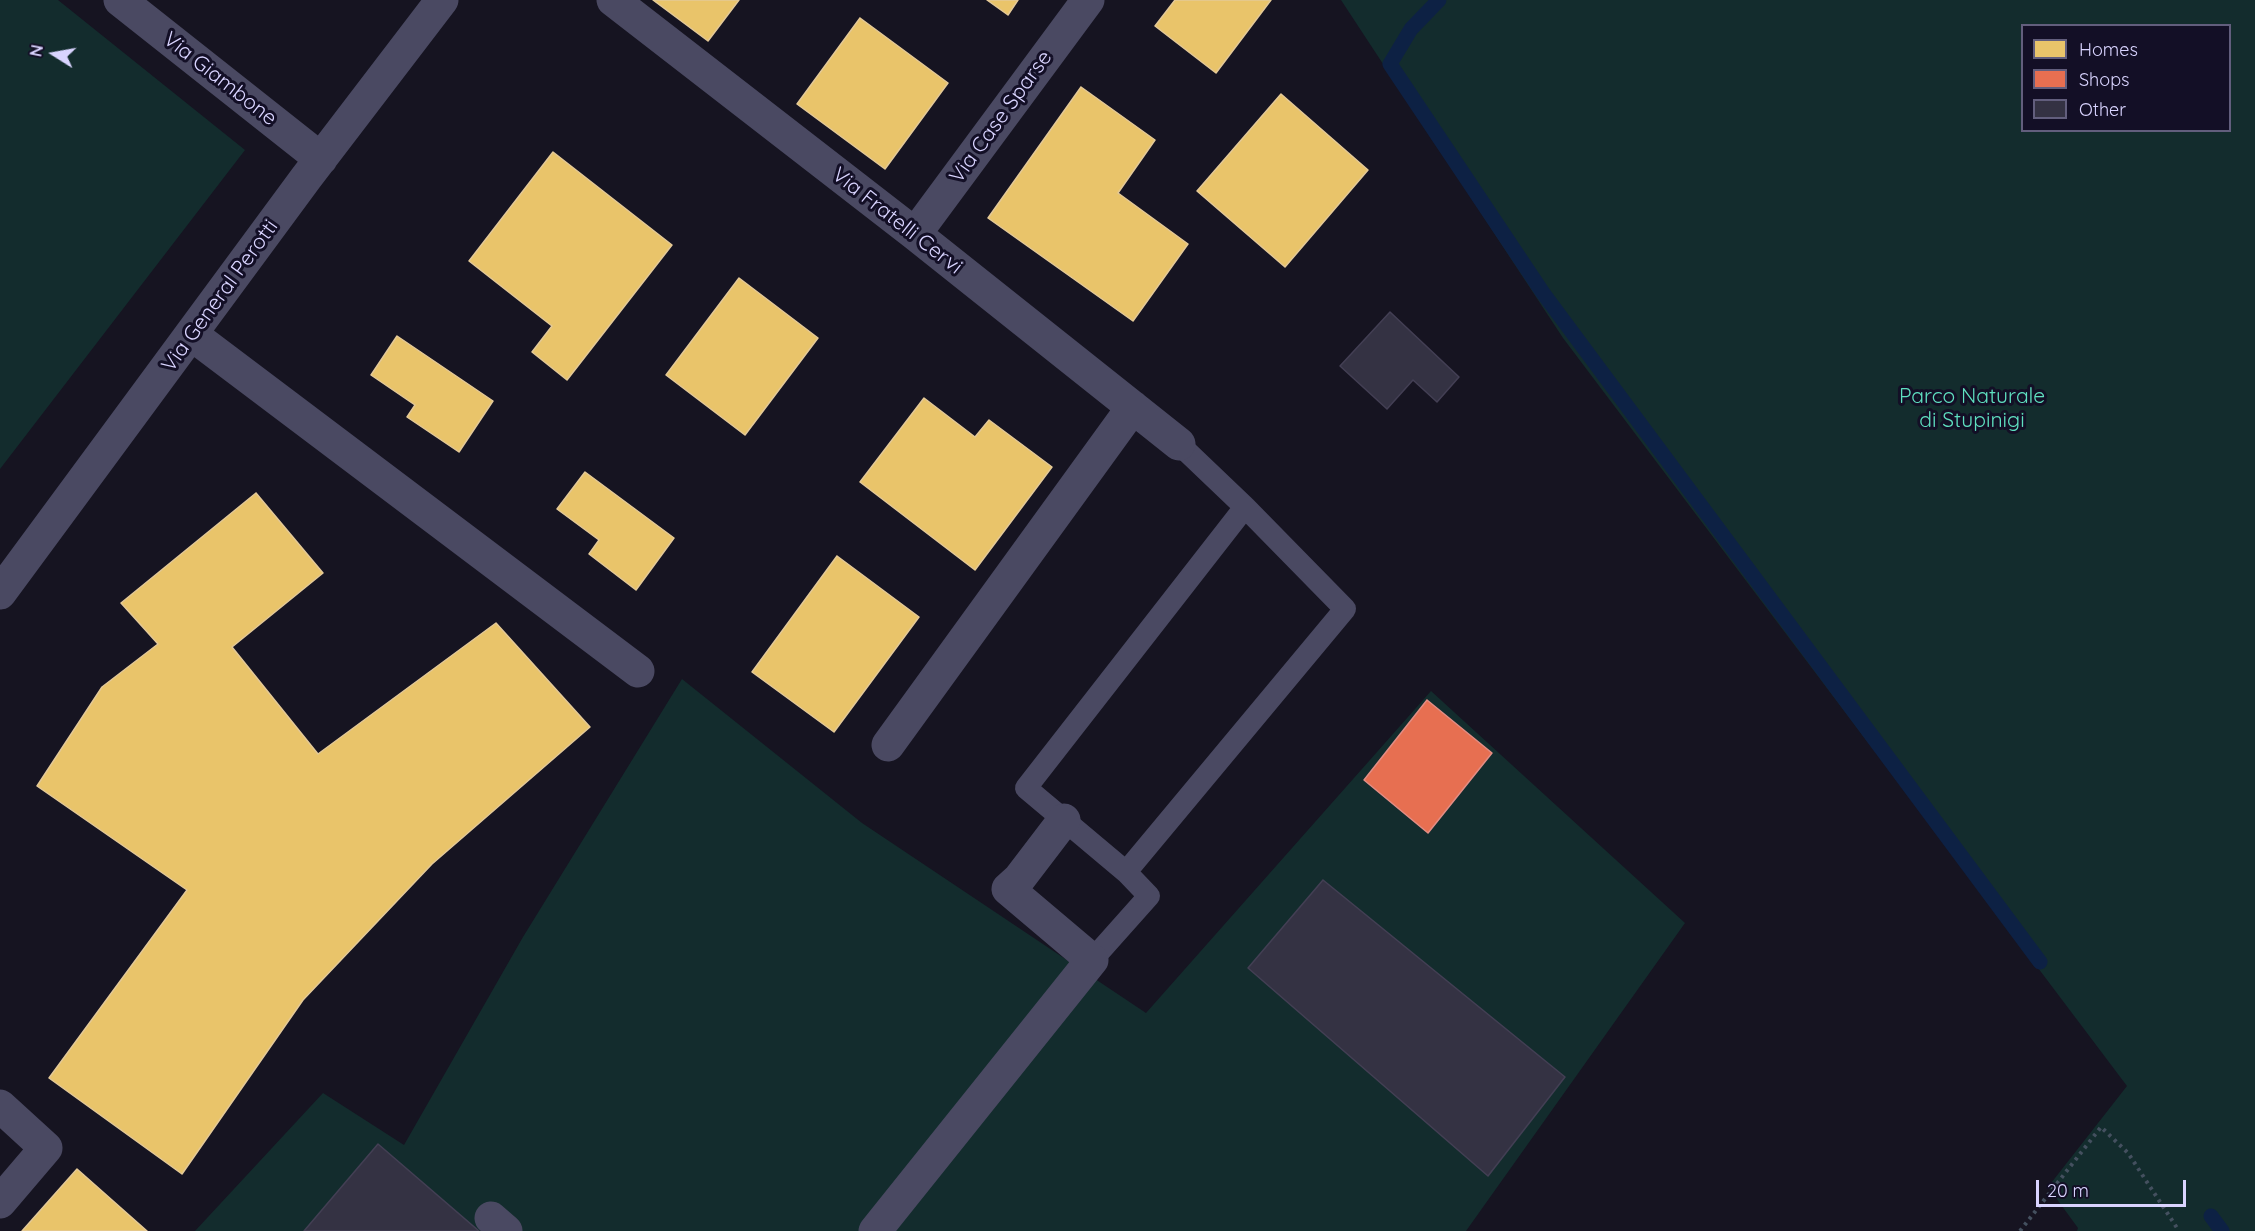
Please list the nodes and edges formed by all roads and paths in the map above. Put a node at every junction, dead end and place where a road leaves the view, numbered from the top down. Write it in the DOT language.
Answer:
graph roads {
  1 [pos="120,0"];
  2 [pos="442,0"];
  3 [pos="614,0"];
  4 [pos="1088,0"];
  5 [pos="321,159"];
  6 [pos="915,234"];
  7 [pos="191,334"];
  8 [pos="1132,407"];
  9 [pos="1179,444"];
  10 [pos="1245,507"];
  11 [pos="0,593"];
  12 [pos="638,671"];
  13 [pos="888,745"];
  14 [pos="1064,820"];
  15 [pos="1126,872"];
  16 [pos="1092,960"];
  17 [pos="0,1106"];
  18 [pos="0,1202"];
  19 [pos="874,1231"];
  20 [pos="2020,1231"];
  21 [pos="2179,1231"];
  1 -- 5 [label="street, Via Giambone"];
  2 -- 5 [label="street, Via General Perotti"];
  3 -- 6 [label="street, Via Fratelli Cervi"];
  4 -- 6 [label="street, Via Case Sparse"];
  5 -- 7 [label="street, Via General Perotti"];
  6 -- 8 [label="street, Via Fratelli Cervi"];
  7 -- 11 [label="street, Via General Perotti"];
  7 -- 12 [label="street"];
  8 -- 9 [label="street, Via Fratelli Cervi"];
  8 -- 13 [label="street"];
  9 -- 10 [label="lane"];
  10 -- 14 [label="lane"];
  10 -- 15 [label="lane"];
  14 -- 15 [label="lane"];
  14 -- 16 [label="street"];
  15 -- 16 [label="lane"];
  16 -- 19 [label="street"];
  17 -- 18 [label="street"];
  20 -- 21 [label="path"];
}
